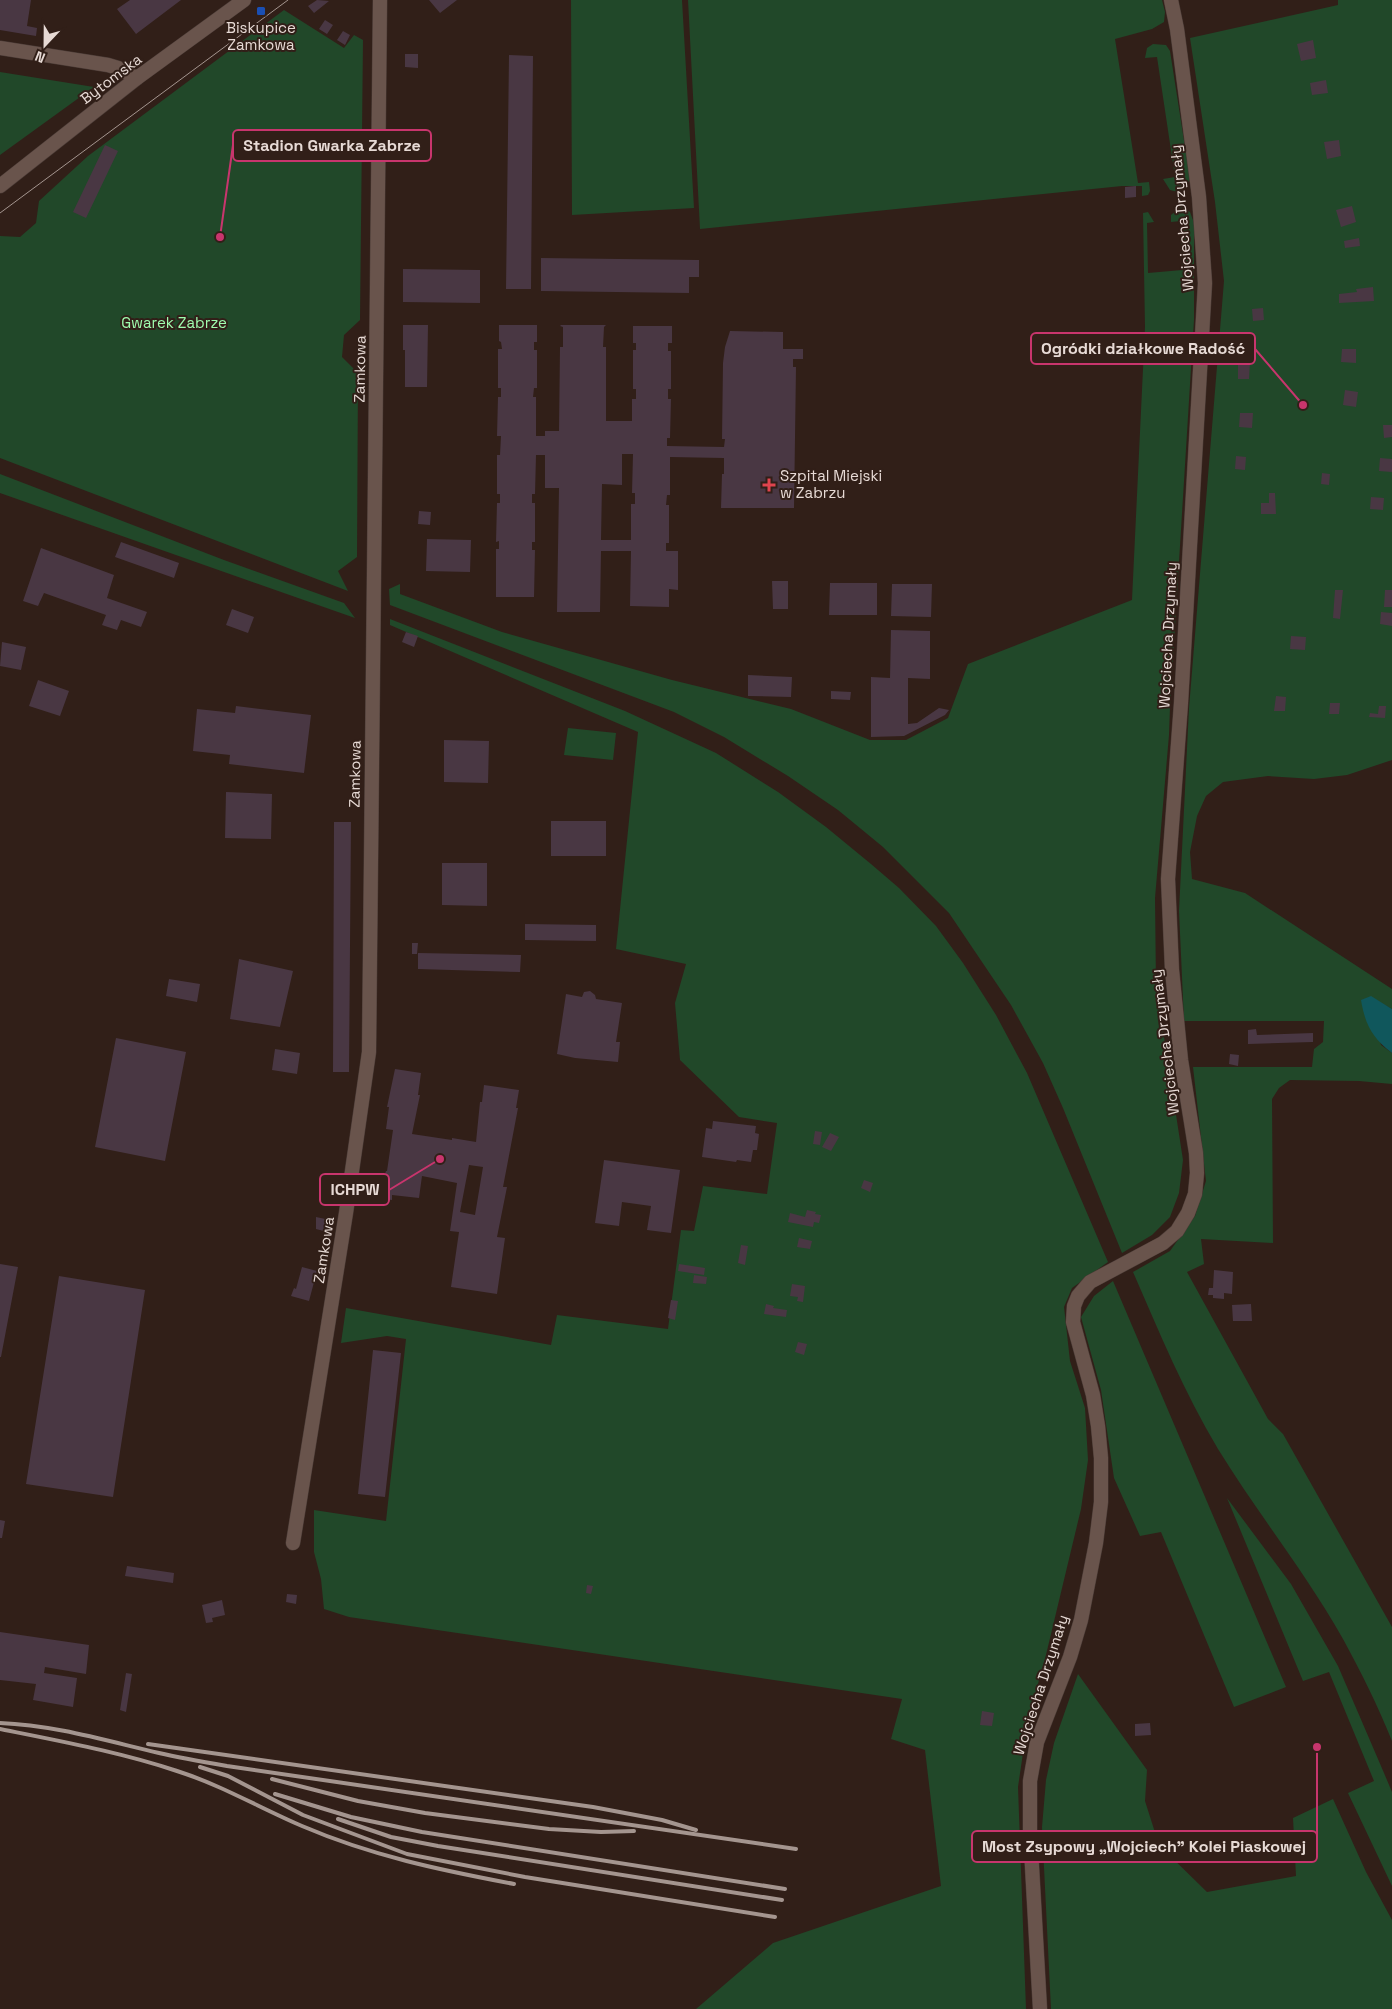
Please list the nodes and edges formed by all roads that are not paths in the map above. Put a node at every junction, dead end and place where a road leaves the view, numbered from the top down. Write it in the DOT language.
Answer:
graph roads {
  1 [pos="244,0"];
  2 [pos="380,0"];
  3 [pos="1171,0"];
  4 [pos="0,48"];
  5 [pos="138,78"];
  6 [pos="0,186"];
  7 [pos="293,1543"];
  8 [pos="1040,2009"];
  1 -- 5 [label="street, Bytomska"];
  2 -- 7 [label="street, Zamkowa"];
  3 -- 8 [label="street, Wojciecha Drzymały"];
  4 -- 5 [label="street"];
  5 -- 6 [label="street, Bytomska"];
}
